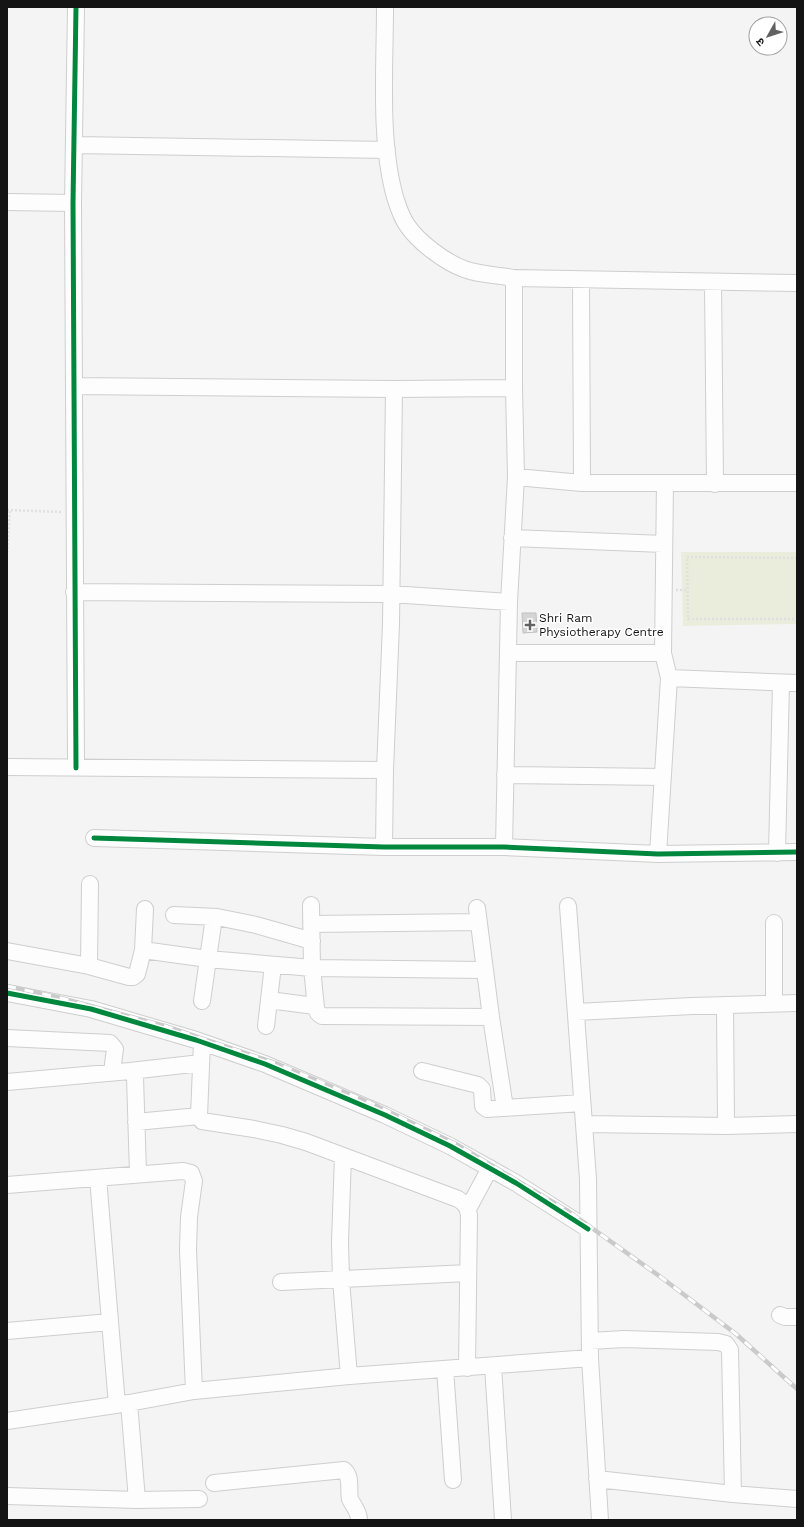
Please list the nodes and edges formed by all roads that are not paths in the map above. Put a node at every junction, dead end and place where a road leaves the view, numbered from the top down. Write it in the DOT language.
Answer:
graph roads {
  1 [pos="76,7"];
  2 [pos="385,7"];
  3 [pos="75,145"];
  4 [pos="387,150"];
  5 [pos="7,202"];
  6 [pos="73,203"];
  7 [pos="514,278"];
  8 [pos="581,280"];
  9 [pos="713,282"];
  10 [pos="797,283"];
  11 [pos="74,386"];
  12 [pos="514,388"];
  13 [pos="394,389"];
  14 [pos="516,478"];
  15 [pos="582,483"];
  16 [pos="665,483"];
  17 [pos="797,483"];
  18 [pos="715,484"];
  19 [pos="512,538"];
  20 [pos="664,544"];
  21 [pos="74,592"];
  22 [pos="391,594"];
  23 [pos="509,602"];
  24 [pos="509,653"];
  25 [pos="663,653"];
  26 [pos="669,678"];
  27 [pos="781,683"];
  28 [pos="797,683"];
  29 [pos="7,767"];
  30 [pos="76,768"];
  31 [pos="384,770"];
  32 [pos="505,776"];
  33 [pos="663,776"];
  34 [pos="94,838"];
  35 [pos="384,846"];
  36 [pos="504,847"];
  37 [pos="797,852"];
  38 [pos="777,853"];
  39 [pos="658,854"];
  40 [pos="90,884"];
  41 [pos="311,905"];
  42 [pos="568,906"];
  43 [pos="145,909"];
  44 [pos="174,915"];
  45 [pos="214,917"];
  46 [pos="774,923"];
  47 [pos="312,924"];
  48 [pos="312,941"];
  49 [pos="143,950"];
  50 [pos="7,951"];
  51 [pos="208,959"];
  52 [pos="273,965"];
  53 [pos="89,966"];
  54 [pos="312,968"];
  55 [pos="485,970"];
  56 [pos="7,993"];
  57 [pos="269,1000"];
  58 [pos="202,1001"];
  59 [pos="797,1003"];
  60 [pos="774,1004"];
  61 [pos="725,1005"];
  62 [pos="316,1006"];
  63 [pos="576,1012"];
  64 [pos="491,1017"];
  65 [pos="266,1026"];
  66 [pos="7,1038"];
  67 [pos="202,1042"];
  68 [pos="201,1063"];
  69 [pos="130,1071"];
  70 [pos="422,1071"];
  71 [pos="112,1072"];
  72 [pos="7,1082"];
  73 [pos="582,1102"];
  74 [pos="505,1108"];
  75 [pos="199,1116"];
  76 [pos="136,1122"];
  77 [pos="584,1124"];
  78 [pos="797,1124"];
  79 [pos="726,1126"];
  80 [pos="343,1156"];
  81 [pos="490,1168"];
  82 [pos="138,1174"];
  83 [pos="98,1178"];
  84 [pos="7,1185"];
  85 [pos="468,1209"];
  86 [pos="588,1229"];
  87 [pos="468,1273"];
  88 [pos="341,1280"];
  89 [pos="281,1282"];
  90 [pos="780,1315"];
  91 [pos="797,1318"];
  92 [pos="110,1322"];
  93 [pos="7,1331"];
  94 [pos="590,1341"];
  95 [pos="590,1358"];
  96 [pos="493,1366"];
  97 [pos="467,1368"];
  98 [pos="445,1369"];
  99 [pos="348,1376"];
  100 [pos="194,1391"];
  101 [pos="123,1404"];
  102 [pos="7,1421"];
  103 [pos="597,1479"];
  104 [pos="453,1480"];
  105 [pos="214,1483"];
  106 [pos="733,1494"];
  107 [pos="7,1496"];
  108 [pos="199,1499"];
  109 [pos="797,1499"];
  110 [pos="137,1500"];
  111 [pos="359,1520"];
  112 [pos="503,1520"];
  113 [pos="600,1520"];
  1 -- 3 [label="street"];
  2 -- 4 [label="street"];
  3 -- 4 [label="street"];
  3 -- 6 [label="street"];
  4 -- 7 [label="street"];
  5 -- 6 [label="street"];
  6 -- 11 [label="street"];
  7 -- 8 [label="street"];
  7 -- 12 [label="street"];
  8 -- 9 [label="street"];
  8 -- 15 [label="street"];
  9 -- 10 [label="street"];
  9 -- 18 [label="street"];
  11 -- 13 [label="street"];
  11 -- 21 [label="street"];
  12 -- 13 [label="street"];
  12 -- 14 [label="street"];
  13 -- 22 [label="street"];
  14 -- 15 [label="street"];
  14 -- 19 [label="street"];
  15 -- 16 [label="street"];
  16 -- 18 [label="street"];
  16 -- 20 [label="street"];
  17 -- 18 [label="street"];
  19 -- 20 [label="street"];
  19 -- 23 [label="street"];
  20 -- 25 [label="street"];
  21 -- 22 [label="street"];
  21 -- 30 [label="street"];
  22 -- 23 [label="street"];
  22 -- 31 [label="street"];
  23 -- 24 [label="street"];
  24 -- 25 [label="street"];
  24 -- 32 [label="street"];
  25 -- 26 [label="street"];
  26 -- 27 [label="street"];
  26 -- 33 [label="street"];
  27 -- 28 [label="street"];
  27 -- 38 [label="street"];
  29 -- 30 [label="street"];
  30 -- 31 [label="street"];
  31 -- 35 [label="street"];
  32 -- 33 [label="street"];
  32 -- 36 [label="street"];
  33 -- 39 [label="street"];
  34 -- 35 [label="street"];
  35 -- 36 [label="street"];
  36 -- 39 [label="street"];
  37 -- 38 [label="street"];
  38 -- 39 [label="street"];
  40 -- 53 [label="street"];
  41 -- 47 [label="street"];
  42 -- 63 [label="street"];
  43 -- 49 [label="street"];
  44 -- 45 [label="street"];
  45 -- 48 [label="street"];
  45 -- 51 [label="street"];
  46 -- 60 [label="street"];
  47 -- 48 [label="street"];
  47 -- 55 [label="street"];
  48 -- 54 [label="street"];
  49 -- 51 [label="street"];
  49 -- 53 [label="street"];
  50 -- 53 [label="street"];
  51 -- 52 [label="street"];
  51 -- 58 [label="street"];
  52 -- 54 [label="street"];
  52 -- 57 [label="street"];
  54 -- 55 [label="street"];
  54 -- 62 [label="street"];
  55 -- 64 [label="street"];
  56 -- 67 [label="street"];
  57 -- 62 [label="street"];
  57 -- 65 [label="street"];
  59 -- 60 [label="street"];
  60 -- 61 [label="street"];
  61 -- 63 [label="street"];
  61 -- 79 [label="street"];
  62 -- 64 [label="street"];
  63 -- 73 [label="street"];
  64 -- 74 [label="street"];
  66 -- 71 [label="street"];
  67 -- 68 [label="street"];
  67 -- 81 [label="street"];
  68 -- 69 [label="street"];
  68 -- 75 [label="street"];
  69 -- 71 [label="street"];
  69 -- 76 [label="street"];
  70 -- 74 [label="street"];
  71 -- 72 [label="street"];
  73 -- 74 [label="street"];
  73 -- 77 [label="street"];
  75 -- 76 [label="street"];
  75 -- 80 [label="street"];
  76 -- 82 [label="street"];
  77 -- 79 [label="street"];
  77 -- 86 [label="street"];
  78 -- 79 [label="street"];
  80 -- 85 [label="street"];
  80 -- 88 [label="street"];
  81 -- 85 [label="street"];
  81 -- 86 [label="street"];
  82 -- 83 [label="street"];
  82 -- 100 [label="street"];
  83 -- 84 [label="street"];
  83 -- 92 [label="street"];
  85 -- 87 [label="street"];
  86 -- 94 [label="street"];
  87 -- 88 [label="street"];
  87 -- 97 [label="street"];
  88 -- 89 [label="street"];
  88 -- 99 [label="street"];
  90 -- 91 [label="street"];
  92 -- 93 [label="street"];
  92 -- 101 [label="street"];
  94 -- 95 [label="street"];
  94 -- 106 [label="street"];
  95 -- 96 [label="street"];
  95 -- 103 [label="street"];
  96 -- 97 [label="street"];
  96 -- 112 [label="street"];
  97 -- 98 [label="street"];
  98 -- 99 [label="street"];
  98 -- 104 [label="street"];
  99 -- 100 [label="street"];
  100 -- 101 [label="street"];
  101 -- 102 [label="street"];
  101 -- 110 [label="street"];
  103 -- 106 [label="street"];
  103 -- 113 [label="street"];
  105 -- 111 [label="street"];
  106 -- 109 [label="street"];
  107 -- 110 [label="street"];
  108 -- 110 [label="street"];
}
